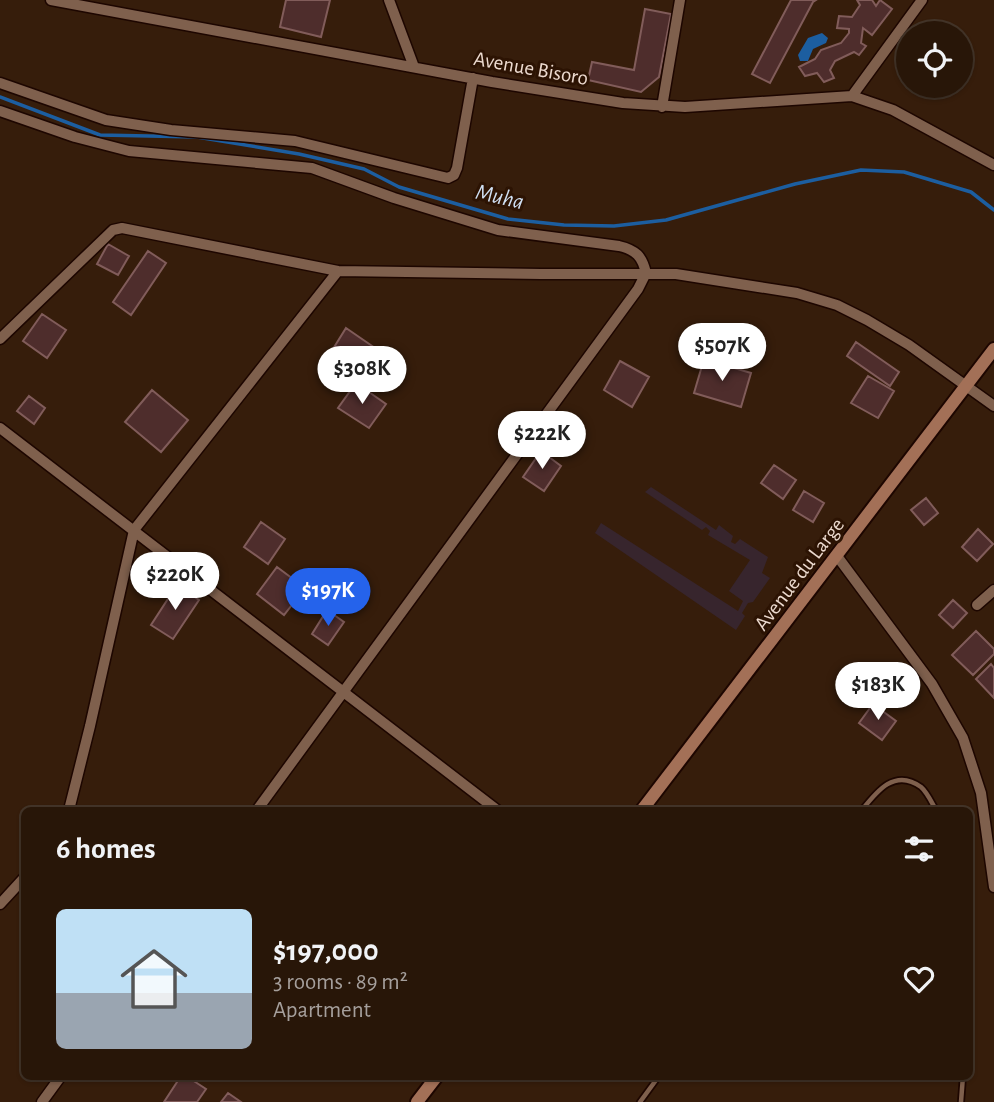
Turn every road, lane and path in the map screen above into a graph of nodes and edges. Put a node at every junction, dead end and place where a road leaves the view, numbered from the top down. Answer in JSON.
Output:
{"nodes":[{"id":1,"x":51,"y":0,"type":"edge"},
{"id":2,"x":389,"y":0,"type":"edge"},
{"id":3,"x":680,"y":0,"type":"edge"},
{"id":4,"x":922,"y":0,"type":"edge"},
{"id":5,"x":414,"y":67,"type":"junction"},
{"id":6,"x":473,"y":78,"type":"junction"},
{"id":7,"x":0,"y":83,"type":"edge"},
{"id":8,"x":852,"y":96,"type":"junction"},
{"id":9,"x":662,"y":107,"type":"junction"},
{"id":10,"x":0,"y":111,"type":"edge"},
{"id":11,"x":994,"y":165,"type":"edge"},
{"id":12,"x":338,"y":271,"type":"junction"},
{"id":13,"x":646,"y":273,"type":"junction"},
{"id":14,"x":0,"y":339,"type":"edge"},
{"id":15,"x":994,"y":344,"type":"edge"},
{"id":16,"x":990,"y":354,"type":"edge"},
{"id":17,"x":966,"y":386,"type":"junction"},
{"id":18,"x":994,"y":406,"type":"edge"},
{"id":19,"x":0,"y":428,"type":"edge"},
{"id":20,"x":134,"y":530,"type":"junction"},
{"id":21,"x":836,"y":556,"type":"junction"},
{"id":22,"x":994,"y":590,"type":"edge"},
{"id":23,"x":977,"y":605,"type":"dead end"},
{"id":24,"x":343,"y":691,"type":"junction"},
{"id":25,"x":70,"y":807,"type":"edge"},
{"id":26,"x":259,"y":807,"type":"edge"},
{"id":27,"x":493,"y":807,"type":"edge"},
{"id":28,"x":644,"y":807,"type":"edge"},
{"id":29,"x":865,"y":807,"type":"edge"},
{"id":30,"x":934,"y":807,"type":"edge"},
{"id":31,"x":21,"y":881,"type":"edge"},
{"id":32,"x":994,"y":887,"type":"edge"},
{"id":33,"x":0,"y":904,"type":"edge"},
{"id":34,"x":58,"y":1080,"type":"edge"},
{"id":35,"x":434,"y":1080,"type":"edge"},
{"id":36,"x":656,"y":1080,"type":"edge"},
{"id":37,"x":963,"y":1080,"type":"edge"},
{"id":38,"x":42,"y":1102,"type":"edge"},
{"id":39,"x":418,"y":1102,"type":"edge"},
{"id":40,"x":640,"y":1102,"type":"edge"},
{"id":41,"x":961,"y":1102,"type":"edge"}],
"edges":[{"from":1,"to":5,"type":"street","name":"Avenue Bisoro"},
{"from":2,"to":5,"type":"street"},
{"from":3,"to":9,"type":"street"},
{"from":4,"to":8,"type":"street"},
{"from":5,"to":6,"type":"street","name":"Avenue Bisoro"},
{"from":6,"to":7,"type":"street"},
{"from":6,"to":9,"type":"street","name":"Avenue Bisoro"},
{"from":8,"to":9,"type":"street","name":"Avenue Bisoro"},
{"from":8,"to":11,"type":"street","name":"Avenue Bisoro"},
{"from":10,"to":13,"type":"street"},
{"from":12,"to":13,"type":"street"},
{"from":12,"to":14,"type":"street"},
{"from":12,"to":20,"type":"street"},
{"from":13,"to":17,"type":"street"},
{"from":13,"to":24,"type":"street"},
{"from":15,"to":16,"type":"main road","name":"Avenue du Large"},
{"from":16,"to":17,"type":"main road","name":"Avenue du Large"},
{"from":17,"to":18,"type":"street"},
{"from":17,"to":21,"type":"main road","name":"Avenue du Large"},
{"from":19,"to":20,"type":"street"},
{"from":20,"to":24,"type":"street"},
{"from":20,"to":25,"type":"street"},
{"from":21,"to":28,"type":"main road","name":"Avenue du Large"},
{"from":21,"to":32,"type":"street"},
{"from":22,"to":23,"type":"street"},
{"from":24,"to":26,"type":"street"},
{"from":24,"to":27,"type":"street"},
{"from":29,"to":30,"type":"lane"},
{"from":31,"to":33,"type":"street"},
{"from":34,"to":38,"type":"street"},
{"from":35,"to":39,"type":"main road"},
{"from":36,"to":40,"type":"lane"},
{"from":37,"to":41,"type":"lane"}]}
